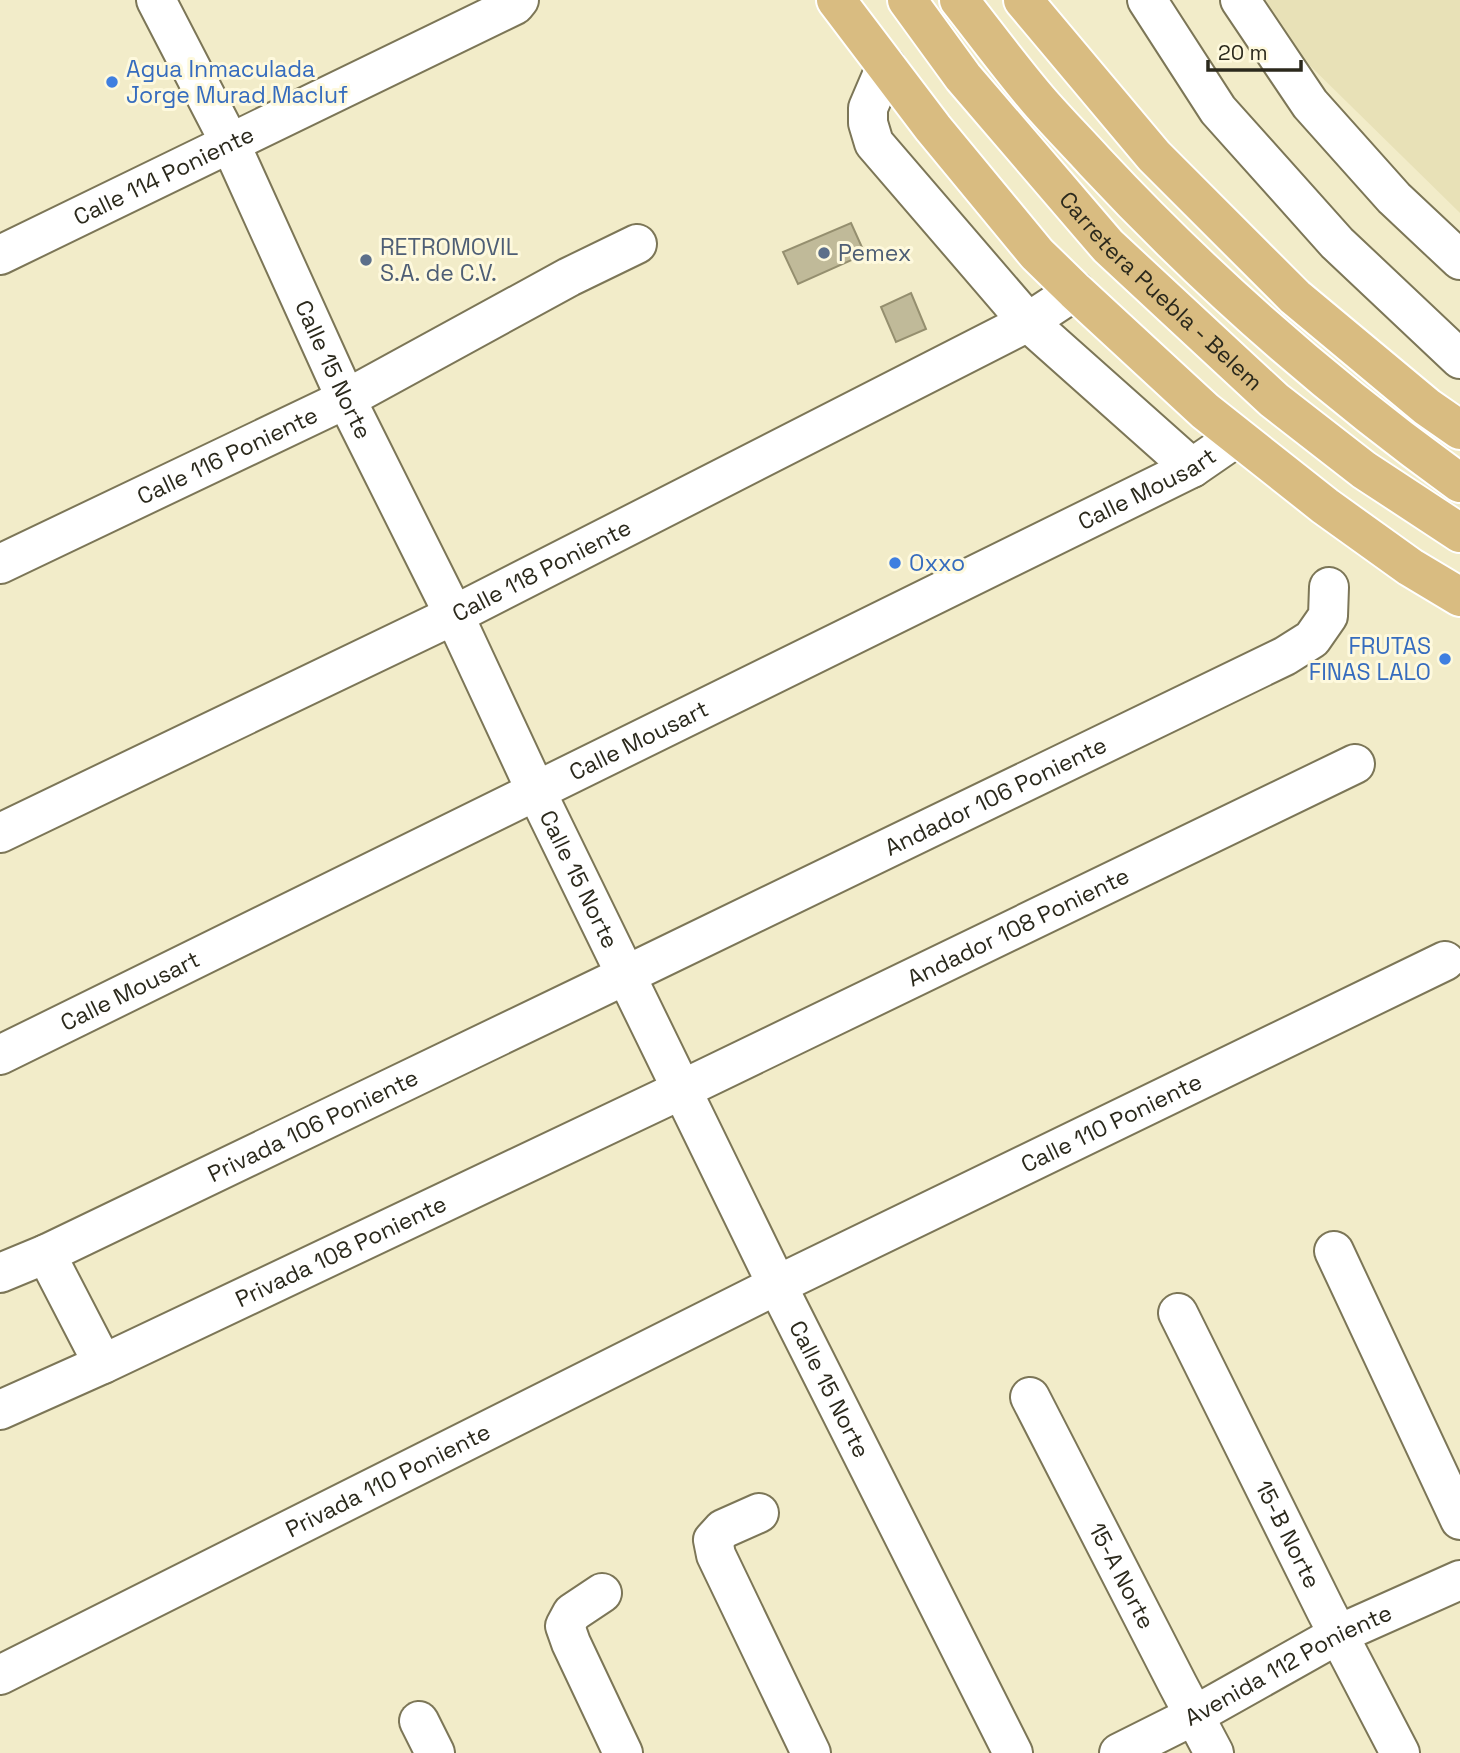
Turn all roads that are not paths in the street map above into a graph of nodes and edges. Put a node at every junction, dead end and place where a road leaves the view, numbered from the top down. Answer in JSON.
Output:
{"nodes":[{"id":1,"x":156,"y":0,"type":"edge"},
{"id":2,"x":835,"y":0,"type":"edge"},
{"id":3,"x":907,"y":0,"type":"edge"},
{"id":4,"x":959,"y":0,"type":"edge"},
{"id":5,"x":1023,"y":0,"type":"edge"},
{"id":6,"x":1147,"y":0,"type":"edge"},
{"id":7,"x":1240,"y":0,"type":"edge"},
{"id":8,"x":517,"y":3,"type":"edge"},
{"id":9,"x":886,"y":66,"type":"junction"},
{"id":10,"x":230,"y":143,"type":"junction"},
{"id":11,"x":637,"y":244,"type":"dead end"},
{"id":12,"x":0,"y":255,"type":"edge"},
{"id":13,"x":1460,"y":260,"type":"edge"},
{"id":14,"x":1075,"y":291,"type":"junction"},
{"id":15,"x":1028,"y":322,"type":"junction"},
{"id":16,"x":1460,"y":359,"type":"edge"},
{"id":17,"x":346,"y":399,"type":"junction"},
{"id":18,"x":1460,"y":430,"type":"edge"},
{"id":19,"x":1237,"y":437,"type":"junction"},
{"id":20,"x":1192,"y":468,"type":"junction"},
{"id":21,"x":1460,"y":483,"type":"edge"},
{"id":22,"x":1460,"y":533,"type":"edge"},
{"id":23,"x":0,"y":564,"type":"edge"},
{"id":24,"x":1329,"y":587,"type":"dead end"},
{"id":25,"x":1460,"y":597,"type":"edge"},
{"id":26,"x":454,"y":615,"type":"junction"},
{"id":27,"x":1355,"y":764,"type":"dead end"},
{"id":28,"x":536,"y":791,"type":"junction"},
{"id":29,"x":0,"y":833,"type":"edge"},
{"id":30,"x":1445,"y":961,"type":"dead end"},
{"id":31,"x":626,"y":975,"type":"junction"},
{"id":32,"x":0,"y":1055,"type":"edge"},
{"id":33,"x":682,"y":1090,"type":"junction"},
{"id":34,"x":1334,"y":1251,"type":"dead end"},
{"id":35,"x":46,"y":1254,"type":"junction"},
{"id":36,"x":0,"y":1273,"type":"edge"},
{"id":37,"x":777,"y":1285,"type":"junction"},
{"id":38,"x":1178,"y":1313,"type":"dead end"},
{"id":39,"x":103,"y":1364,"type":"junction"},
{"id":40,"x":1030,"y":1397,"type":"dead end"},
{"id":41,"x":0,"y":1410,"type":"edge"},
{"id":42,"x":759,"y":1513,"type":"dead end"},
{"id":43,"x":1460,"y":1521,"type":"edge"},
{"id":44,"x":1460,"y":1580,"type":"edge"},
{"id":45,"x":602,"y":1593,"type":"dead end"},
{"id":46,"x":1339,"y":1634,"type":"junction"},
{"id":47,"x":0,"y":1675,"type":"edge"},
{"id":48,"x":1195,"y":1715,"type":"junction"},
{"id":49,"x":623,"y":1753,"type":"edge"},
{"id":50,"x":811,"y":1753,"type":"edge"},
{"id":51,"x":1013,"y":1753,"type":"edge"},
{"id":52,"x":1119,"y":1753,"type":"edge"},
{"id":53,"x":1214,"y":1753,"type":"edge"},
{"id":54,"x":1400,"y":1753,"type":"edge"}],
"edges":[{"from":1,"to":10,"type":"street","name":"Calle 15 Norte"},
{"from":2,"to":9,"type":"main road"},
{"from":3,"to":22,"type":"main road","name":"Carretera Puebla - Belem"},
{"from":4,"to":21,"type":"main road","name":"Carretera Puebla - Belem"},
{"from":5,"to":18,"type":"main road"},
{"from":6,"to":16,"type":"street"},
{"from":7,"to":13,"type":"street"},
{"from":8,"to":10,"type":"street","name":"Calle 114 Poniente"},
{"from":9,"to":14,"type":"main road"},
{"from":9,"to":15,"type":"street"},
{"from":10,"to":12,"type":"street","name":"Calle 114 Poniente"},
{"from":10,"to":17,"type":"street","name":"Calle 15 Norte"},
{"from":11,"to":17,"type":"street","name":"Calle 116 Poniente"},
{"from":14,"to":15,"type":"street","name":"Calle 118 Poniente"},
{"from":14,"to":19,"type":"main road"},
{"from":15,"to":20,"type":"street"},
{"from":15,"to":26,"type":"street","name":"Calle 118 Poniente"},
{"from":17,"to":23,"type":"street","name":"Calle 116 Poniente"},
{"from":17,"to":26,"type":"street","name":"Calle 15 Norte"},
{"from":19,"to":20,"type":"street","name":"Calle Mousart"},
{"from":19,"to":25,"type":"main road"},
{"from":20,"to":28,"type":"street","name":"Calle Mousart"},
{"from":24,"to":31,"type":"street","name":"Andador 106 Poniente"},
{"from":26,"to":28,"type":"street","name":"Calle 15 Norte"},
{"from":26,"to":29,"type":"street","name":"Calle 118 Poniente"},
{"from":27,"to":33,"type":"street","name":"Andador 108 Poniente"},
{"from":28,"to":31,"type":"street","name":"Calle 15 Norte"},
{"from":28,"to":32,"type":"street","name":"Calle Mousart"},
{"from":30,"to":37,"type":"street","name":"Calle 110 Poniente"},
{"from":31,"to":33,"type":"street","name":"Calle 15 Norte"},
{"from":31,"to":35,"type":"street","name":"Privada 106 Poniente"},
{"from":33,"to":37,"type":"street","name":"Calle 15 Norte"},
{"from":33,"to":39,"type":"street","name":"Privada 108 Poniente"},
{"from":34,"to":43,"type":"street"},
{"from":35,"to":36,"type":"street","name":"Privada 106 Poniente"},
{"from":35,"to":39,"type":"street"},
{"from":37,"to":47,"type":"street","name":"Privada 110 Poniente"},
{"from":37,"to":51,"type":"street","name":"Calle 15 Norte"},
{"from":38,"to":46,"type":"street","name":"15-B Norte"},
{"from":39,"to":41,"type":"street","name":"Privada 108 Poniente"},
{"from":40,"to":48,"type":"street","name":"15-A Norte"},
{"from":42,"to":50,"type":"street"},
{"from":44,"to":46,"type":"street","name":"Avenida 112 Poniente"},
{"from":45,"to":49,"type":"street"},
{"from":46,"to":48,"type":"street","name":"Avenida 112 Poniente"},
{"from":46,"to":54,"type":"street","name":"15-B Norte"},
{"from":48,"to":52,"type":"street","name":"Avenida 112 Poniente"},
{"from":48,"to":53,"type":"street","name":"15-A Norte"}]}
